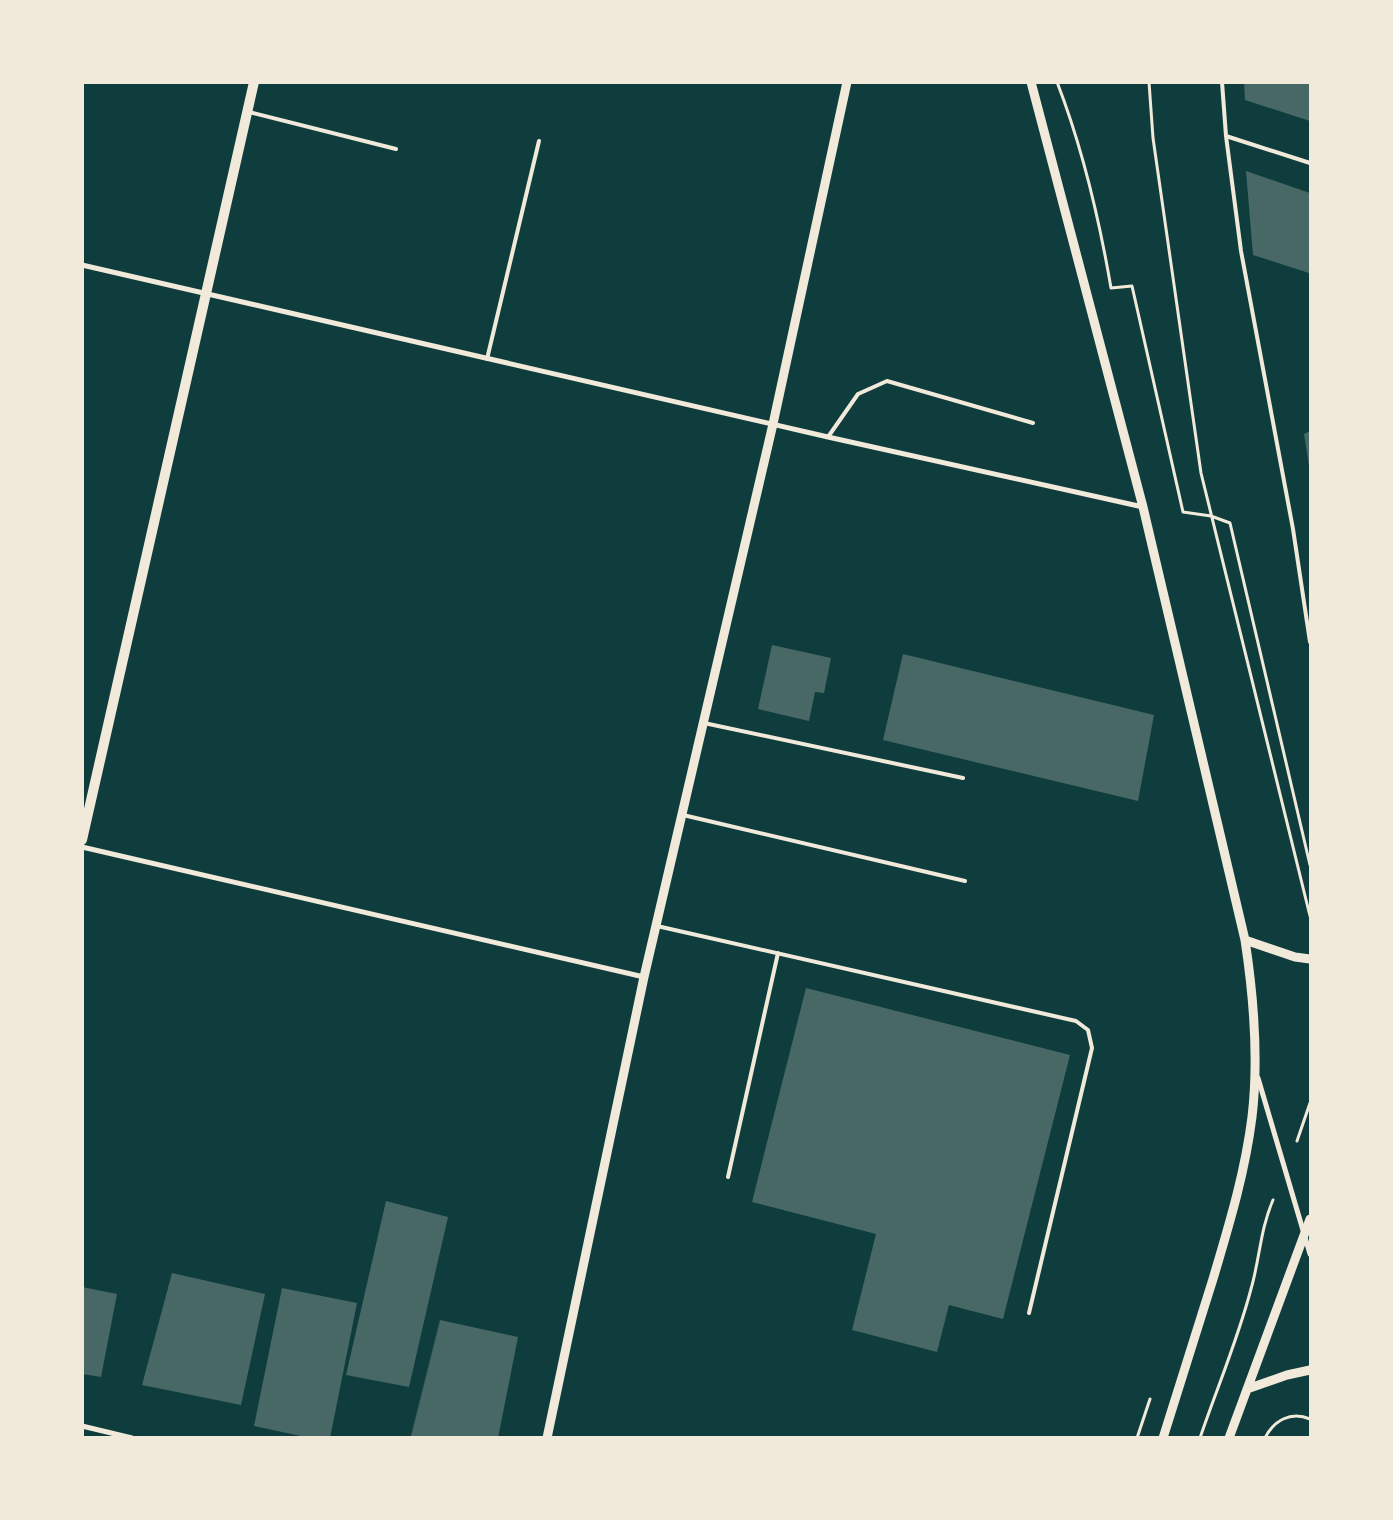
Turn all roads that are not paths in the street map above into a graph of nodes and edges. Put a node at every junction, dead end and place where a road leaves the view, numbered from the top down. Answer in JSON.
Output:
{"nodes":[{"id":1,"x":254,"y":82,"type":"edge"},
{"id":2,"x":847,"y":82,"type":"edge"},
{"id":3,"x":1031,"y":82,"type":"edge"},
{"id":4,"x":1222,"y":82,"type":"edge"},
{"id":5,"x":247,"y":111,"type":"junction"},
{"id":6,"x":1226,"y":136,"type":"junction"},
{"id":7,"x":539,"y":141,"type":"dead end"},
{"id":8,"x":396,"y":149,"type":"dead end"},
{"id":9,"x":1310,"y":163,"type":"edge"},
{"id":10,"x":82,"y":265,"type":"edge"},
{"id":11,"x":206,"y":294,"type":"junction"},
{"id":12,"x":487,"y":359,"type":"junction"},
{"id":13,"x":1034,"y":423,"type":"dead end"},
{"id":14,"x":773,"y":424,"type":"junction"},
{"id":15,"x":828,"y":437,"type":"junction"},
{"id":16,"x":1143,"y":506,"type":"junction"},
{"id":17,"x":1310,"y":642,"type":"edge"},
{"id":18,"x":703,"y":722,"type":"junction"},
{"id":19,"x":963,"y":778,"type":"dead end"},
{"id":20,"x":682,"y":815,"type":"junction"},
{"id":21,"x":82,"y":840,"type":"edge"},
{"id":22,"x":82,"y":847,"type":"edge"},
{"id":23,"x":965,"y":881,"type":"dead end"},
{"id":24,"x":656,"y":925,"type":"junction"},
{"id":25,"x":1245,"y":940,"type":"junction"},
{"id":26,"x":778,"y":953,"type":"junction"},
{"id":27,"x":1310,"y":959,"type":"edge"},
{"id":28,"x":644,"y":977,"type":"junction"},
{"id":29,"x":1255,"y":1071,"type":"junction"},
{"id":30,"x":728,"y":1177,"type":"dead end"},
{"id":31,"x":1310,"y":1219,"type":"edge"},
{"id":32,"x":1305,"y":1235,"type":"junction"},
{"id":33,"x":1310,"y":1254,"type":"edge"},
{"id":34,"x":1029,"y":1313,"type":"dead end"},
{"id":35,"x":1310,"y":1370,"type":"edge"},
{"id":36,"x":1247,"y":1389,"type":"junction"},
{"id":37,"x":82,"y":1426,"type":"edge"},
{"id":38,"x":132,"y":1438,"type":"edge"},
{"id":39,"x":547,"y":1438,"type":"edge"},
{"id":40,"x":1163,"y":1438,"type":"edge"},
{"id":41,"x":1229,"y":1438,"type":"edge"}],
"edges":[{"from":1,"to":5,"type":"main road"},
{"from":2,"to":14,"type":"street"},
{"from":3,"to":16,"type":"street"},
{"from":4,"to":6,"type":"lane"},
{"from":5,"to":8,"type":"lane"},
{"from":5,"to":11,"type":"main road"},
{"from":6,"to":9,"type":"lane"},
{"from":6,"to":17,"type":"lane"},
{"from":7,"to":12,"type":"lane"},
{"from":10,"to":11,"type":"street"},
{"from":11,"to":12,"type":"street"},
{"from":11,"to":21,"type":"main road"},
{"from":12,"to":14,"type":"street"},
{"from":13,"to":15,"type":"lane"},
{"from":14,"to":15,"type":"street"},
{"from":14,"to":18,"type":"street"},
{"from":15,"to":16,"type":"street"},
{"from":16,"to":25,"type":"street"},
{"from":18,"to":19,"type":"lane"},
{"from":18,"to":20,"type":"street"},
{"from":20,"to":23,"type":"lane"},
{"from":20,"to":24,"type":"street"},
{"from":22,"to":28,"type":"street"},
{"from":24,"to":26,"type":"lane"},
{"from":24,"to":28,"type":"street"},
{"from":25,"to":27,"type":"street"},
{"from":25,"to":29,"type":"street"},
{"from":26,"to":30,"type":"lane"},
{"from":26,"to":34,"type":"lane"},
{"from":28,"to":39,"type":"street"},
{"from":29,"to":32,"type":"street"},
{"from":29,"to":40,"type":"street"},
{"from":31,"to":32,"type":"street"},
{"from":32,"to":33,"type":"street"},
{"from":32,"to":36,"type":"street"},
{"from":35,"to":36,"type":"street"},
{"from":36,"to":41,"type":"street"},
{"from":37,"to":38,"type":"street"}]}
